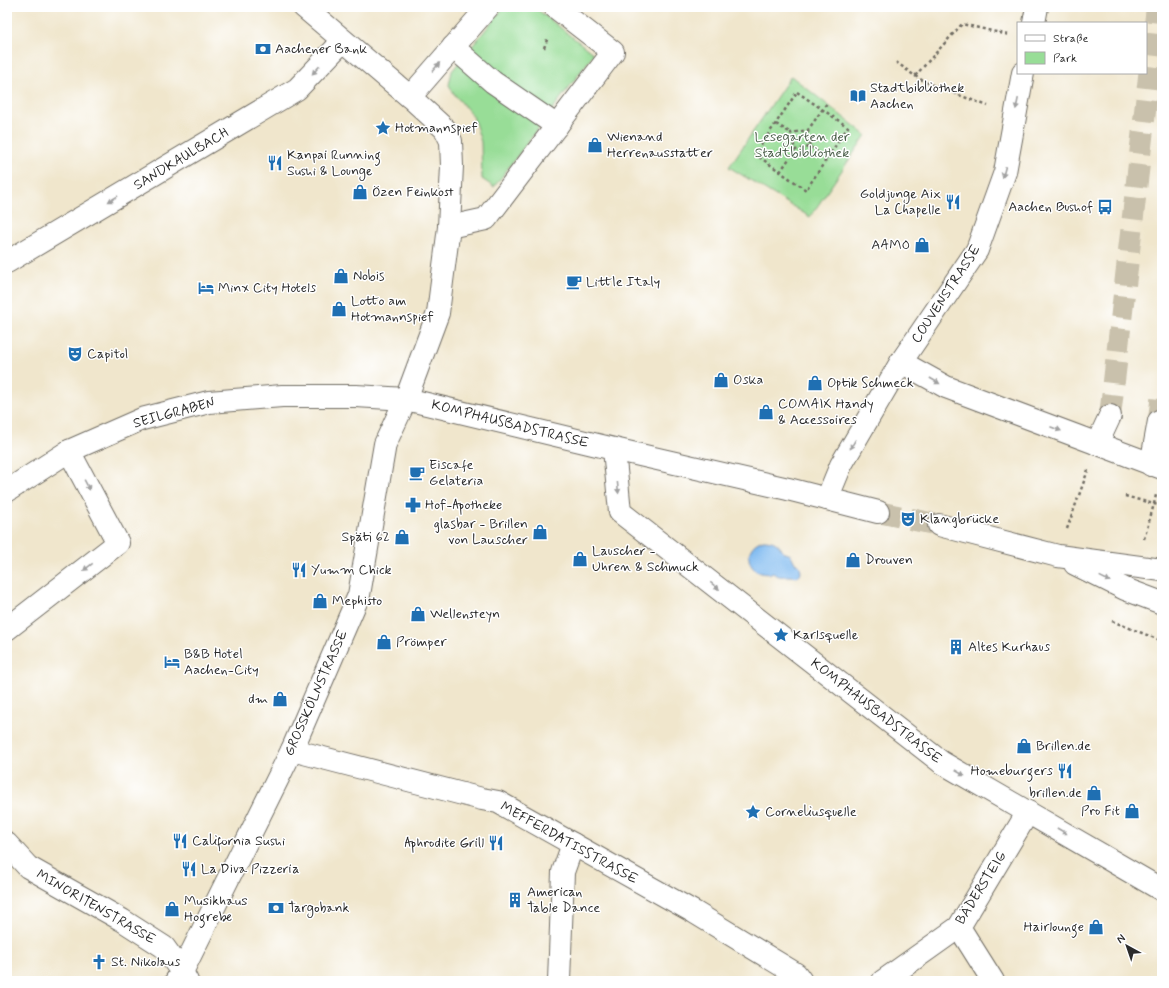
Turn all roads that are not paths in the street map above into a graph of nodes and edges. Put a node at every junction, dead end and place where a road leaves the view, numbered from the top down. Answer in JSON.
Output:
{"nodes":[{"id":1,"x":304,"y":7,"type":"edge"},
{"id":2,"x":488,"y":7,"type":"edge"},
{"id":3,"x":555,"y":7,"type":"edge"},
{"id":4,"x":1037,"y":7,"type":"edge"},
{"id":5,"x":1034,"y":22,"type":"edge"},
{"id":6,"x":343,"y":41,"type":"junction"},
{"id":7,"x":453,"y":47,"type":"junction"},
{"id":8,"x":1023,"y":74,"type":"edge"},
{"id":9,"x":410,"y":96,"type":"junction"},
{"id":10,"x":557,"y":126,"type":"junction"},
{"id":11,"x":449,"y":227,"type":"junction"},
{"id":12,"x":7,"y":262,"type":"edge"},
{"id":13,"x":901,"y":362,"type":"junction"},
{"id":14,"x":406,"y":399,"type":"junction"},
{"id":15,"x":1110,"y":416,"type":"tunnel mouth"},
{"id":16,"x":1159,"y":421,"type":"dead end"},
{"id":17,"x":1097,"y":444,"type":"junction"},
{"id":18,"x":614,"y":450,"type":"junction"},
{"id":19,"x":69,"y":451,"type":"junction"},
{"id":20,"x":1157,"y":466,"type":"edge"},
{"id":21,"x":7,"y":492,"type":"edge"},
{"id":22,"x":827,"y":499,"type":"junction"},
{"id":23,"x":878,"y":512,"type":"tunnel mouth"},
{"id":24,"x":939,"y":525,"type":"tunnel mouth"},
{"id":25,"x":1058,"y":556,"type":"junction"},
{"id":26,"x":1162,"y":570,"type":"edge"},
{"id":27,"x":1162,"y":603,"type":"edge"},
{"id":28,"x":7,"y":629,"type":"edge"},
{"id":29,"x":292,"y":750,"type":"junction"},
{"id":30,"x":1028,"y":812,"type":"junction"},
{"id":31,"x":573,"y":844,"type":"junction"},
{"id":32,"x":8,"y":847,"type":"edge"},
{"id":33,"x":1162,"y":890,"type":"edge"},
{"id":34,"x":959,"y":927,"type":"junction"},
{"id":35,"x":182,"y":978,"type":"edge"},
{"id":36,"x":559,"y":981,"type":"edge"},
{"id":37,"x":801,"y":981,"type":"edge"},
{"id":38,"x":883,"y":981,"type":"edge"},
{"id":39,"x":993,"y":981,"type":"edge"}],
"edges":[{"from":1,"to":6,"type":"street","name":"GROSSKÖLNSTRASSE"},
{"from":2,"to":7,"type":"street"},
{"from":3,"to":10,"type":"street"},
{"from":4,"to":5,"type":"street"},
{"from":6,"to":9,"type":"street","name":"GROSSKÖLNSTRASSE"},
{"from":6,"to":12,"type":"street","name":"SANDKAULBACH","one_way":true},
{"from":9,"to":7,"type":"street","one_way":true},
{"from":7,"to":10,"type":"street"},
{"from":8,"to":13,"type":"street","name":"COUVENSTRASSE","one_way":true},
{"from":9,"to":11,"type":"street","name":"GROSSKÖLNSTRASSE"},
{"from":10,"to":11,"type":"street"},
{"from":11,"to":14,"type":"street","name":"GROSSKÖLNSTRASSE"},
{"from":13,"to":17,"type":"street","one_way":true},
{"from":13,"to":22,"type":"street","name":"COUVENSTRASSE","one_way":true},
{"from":14,"to":18,"type":"street","name":"KOMPHAUSBADSTRASSE"},
{"from":14,"to":19,"type":"street","name":"SEILGRABEN"},
{"from":14,"to":29,"type":"street","name":"GROSSKÖLNSTRASSE"},
{"from":15,"to":17,"type":"street"},
{"from":16,"to":20,"type":"street"},
{"from":17,"to":20,"type":"street"},
{"from":18,"to":22,"type":"street","name":"KOMPHAUSBADSTRASSE"},
{"from":18,"to":30,"type":"street","name":"KOMPHAUSBADSTRASSE","one_way":true},
{"from":19,"to":21,"type":"street","name":"SEILGRABEN"},
{"from":19,"to":28,"type":"street","one_way":true},
{"from":22,"to":23,"type":"street","name":"KOMPHAUSBADSTRASSE"},
{"from":24,"to":25,"type":"street"},
{"from":25,"to":26,"type":"street"},
{"from":25,"to":27,"type":"street","one_way":true},
{"from":29,"to":31,"type":"street","name":"MEFFERDATISSTRASSE"},
{"from":29,"to":35,"type":"street","name":"GROSSKÖLNSTRASSE"},
{"from":30,"to":33,"type":"street","name":"KOMPHAUSBADSTRASSE","one_way":true},
{"from":30,"to":34,"type":"street","name":"BÄDERSTEIG"},
{"from":31,"to":36,"type":"street"},
{"from":31,"to":37,"type":"street","name":"MEFFERDATISSTRASSE"},
{"from":32,"to":35,"type":"street","name":"MINORITENSTRASSE"},
{"from":34,"to":38,"type":"street","name":"BÄDERSTEIG"},
{"from":34,"to":39,"type":"street"}]}
